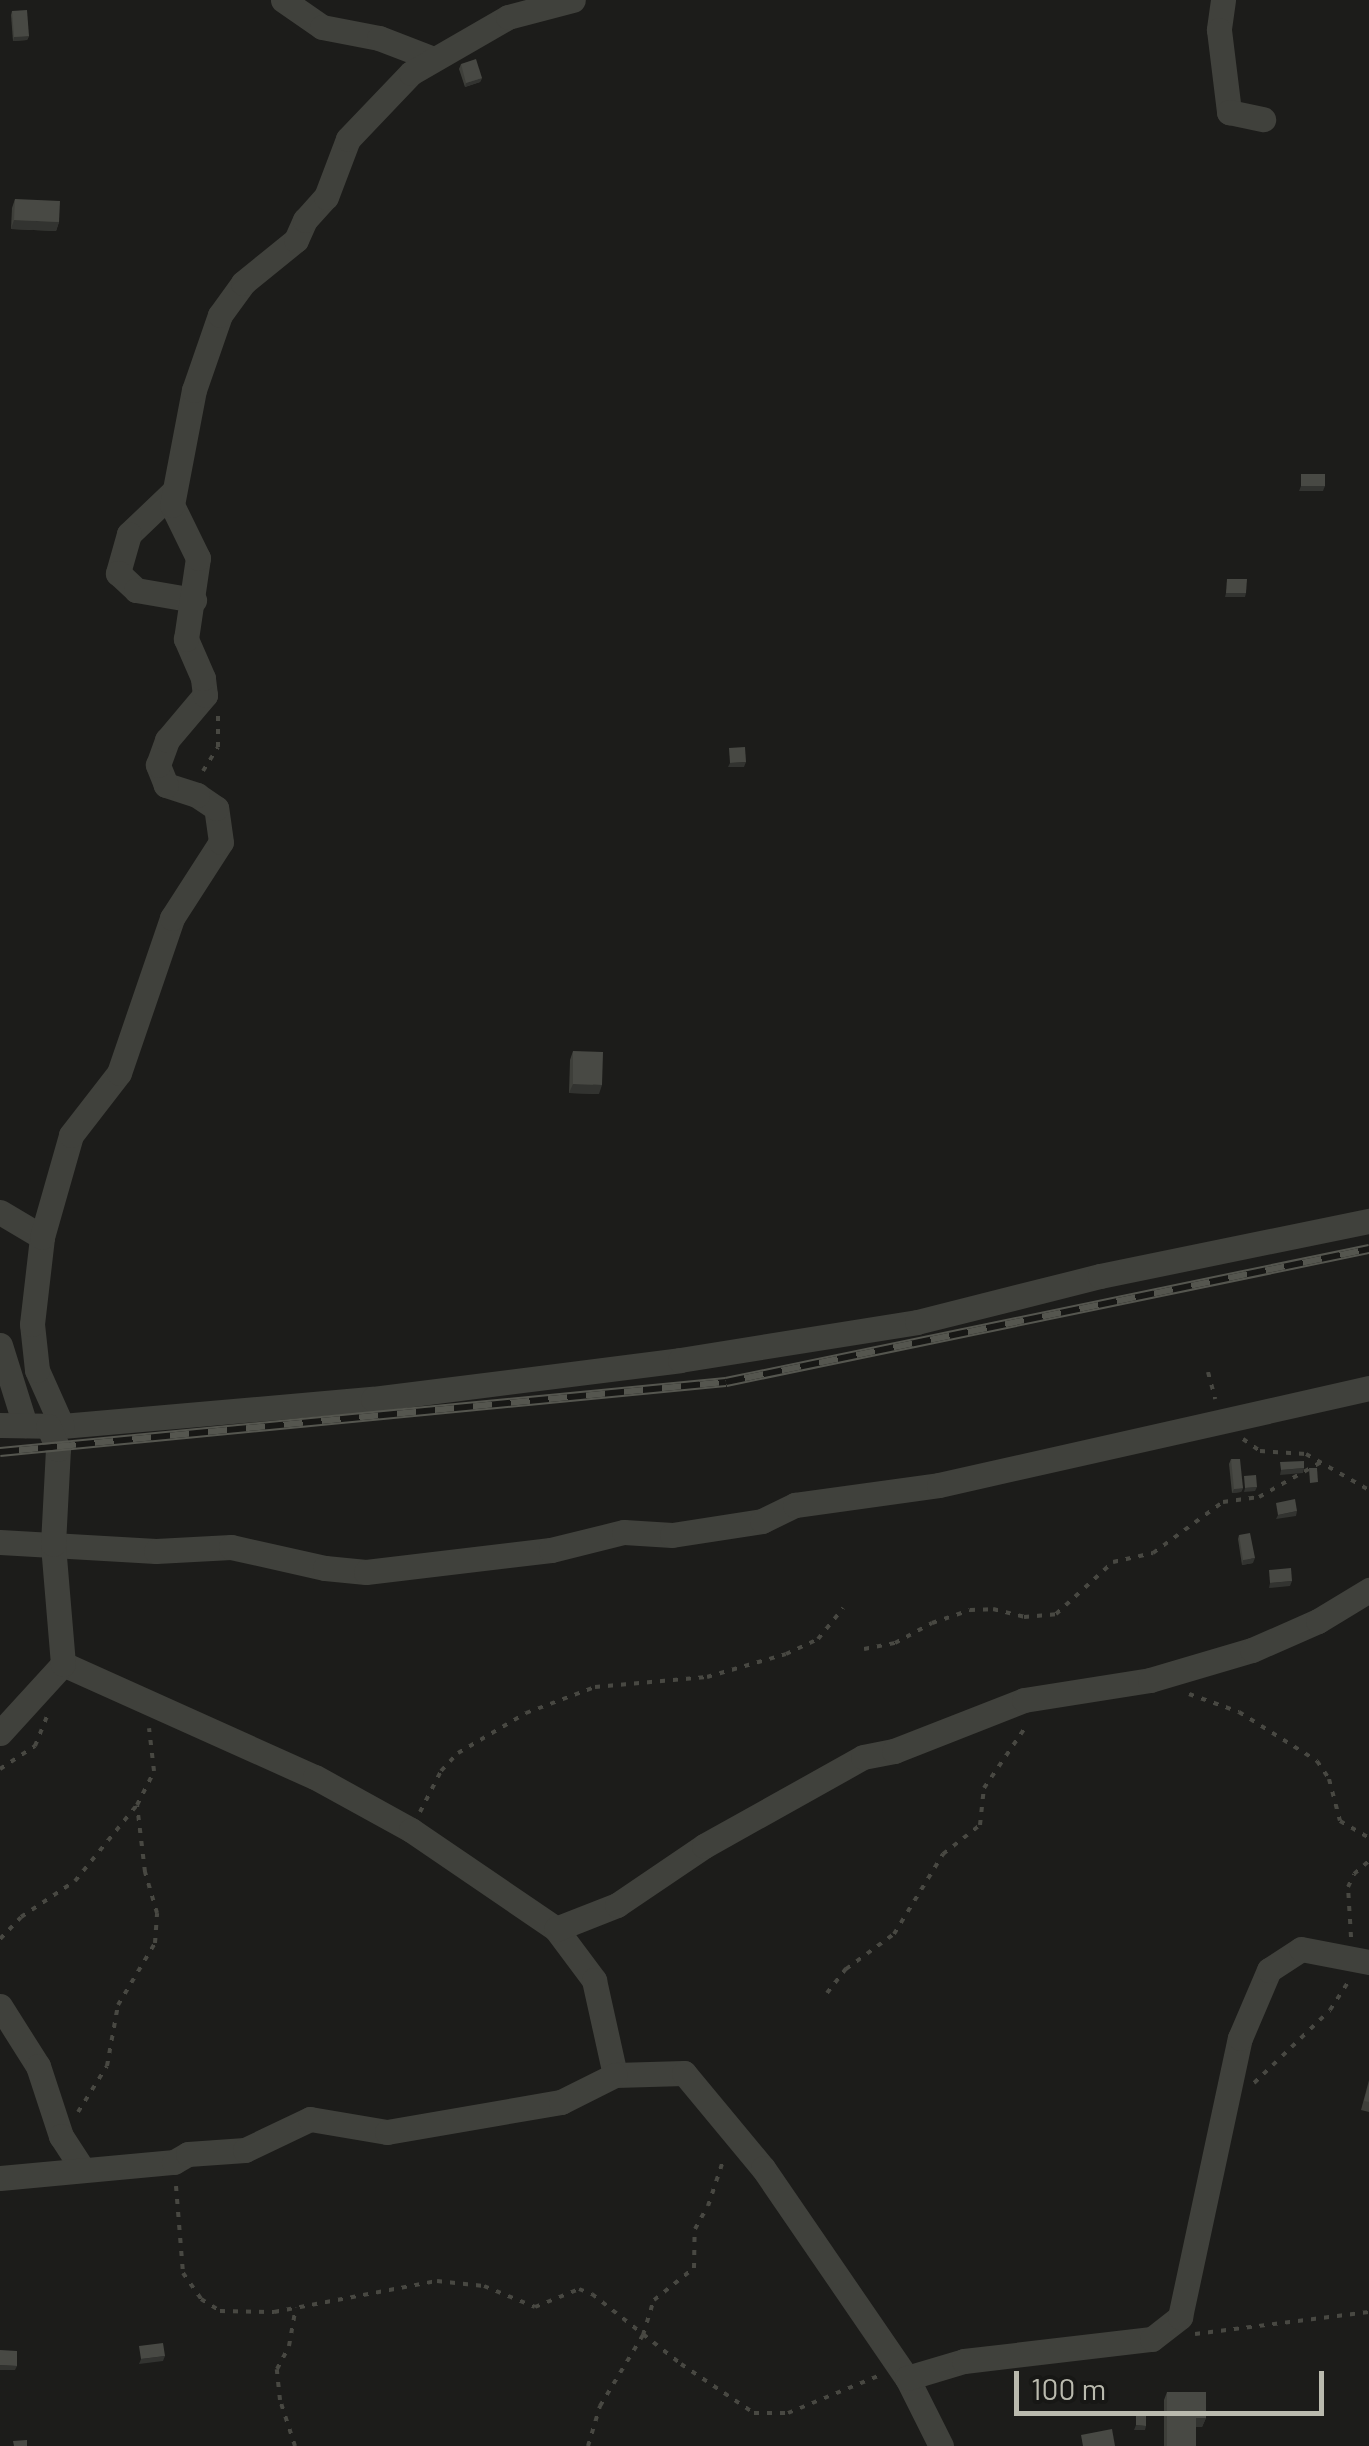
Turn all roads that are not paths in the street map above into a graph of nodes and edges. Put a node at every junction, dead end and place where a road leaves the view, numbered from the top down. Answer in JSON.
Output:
{"nodes":[{"id":1,"x":283,"y":0,"type":"edge"},
{"id":2,"x":573,"y":0,"type":"edge"},
{"id":3,"x":1223,"y":0,"type":"edge"},
{"id":4,"x":431,"y":58,"type":"junction"},
{"id":5,"x":1263,"y":119,"type":"dead end"},
{"id":6,"x":173,"y":492,"type":"junction"},
{"id":7,"x":194,"y":600,"type":"junction"},
{"id":8,"x":0,"y":1212,"type":"edge"},
{"id":9,"x":1369,"y":1221,"type":"edge"},
{"id":10,"x":42,"y":1237,"type":"junction"},
{"id":11,"x":0,"y":1344,"type":"edge"},
{"id":12,"x":1369,"y":1388,"type":"edge"},
{"id":13,"x":34,"y":1426,"type":"edge"},
{"id":14,"x":0,"y":1542,"type":"edge"},
{"id":15,"x":52,"y":1544,"type":"junction"},
{"id":16,"x":1369,"y":1590,"type":"edge"},
{"id":17,"x":63,"y":1664,"type":"junction"},
{"id":18,"x":0,"y":1732,"type":"edge"},
{"id":19,"x":556,"y":1929,"type":"junction"},
{"id":20,"x":1362,"y":1960,"type":"edge"},
{"id":21,"x":0,"y":2006,"type":"edge"},
{"id":22,"x":615,"y":2075,"type":"junction"},
{"id":23,"x":82,"y":2167,"type":"junction"},
{"id":24,"x":0,"y":2178,"type":"edge"},
{"id":25,"x":902,"y":2374,"type":"junction"},
{"id":26,"x":941,"y":2446,"type":"edge"}],
"edges":[{"from":1,"to":4,"type":"street"},
{"from":2,"to":4,"type":"street"},
{"from":3,"to":5,"type":"street"},
{"from":4,"to":6,"type":"street"},
{"from":6,"to":7,"type":"street"},
{"from":6,"to":7,"type":"street"},
{"from":7,"to":10,"type":"street"},
{"from":8,"to":10,"type":"street"},
{"from":9,"to":13,"type":"street"},
{"from":10,"to":13,"type":"street"},
{"from":11,"to":13,"type":"street"},
{"from":12,"to":15,"type":"street"},
{"from":13,"to":15,"type":"street"},
{"from":14,"to":15,"type":"street"},
{"from":15,"to":17,"type":"street"},
{"from":16,"to":19,"type":"street"},
{"from":17,"to":18,"type":"street"},
{"from":17,"to":19,"type":"street"},
{"from":19,"to":22,"type":"street"},
{"from":20,"to":25,"type":"street"},
{"from":21,"to":23,"type":"street"},
{"from":22,"to":23,"type":"street"},
{"from":22,"to":25,"type":"street"},
{"from":23,"to":24,"type":"street"},
{"from":25,"to":26,"type":"street"}]}
